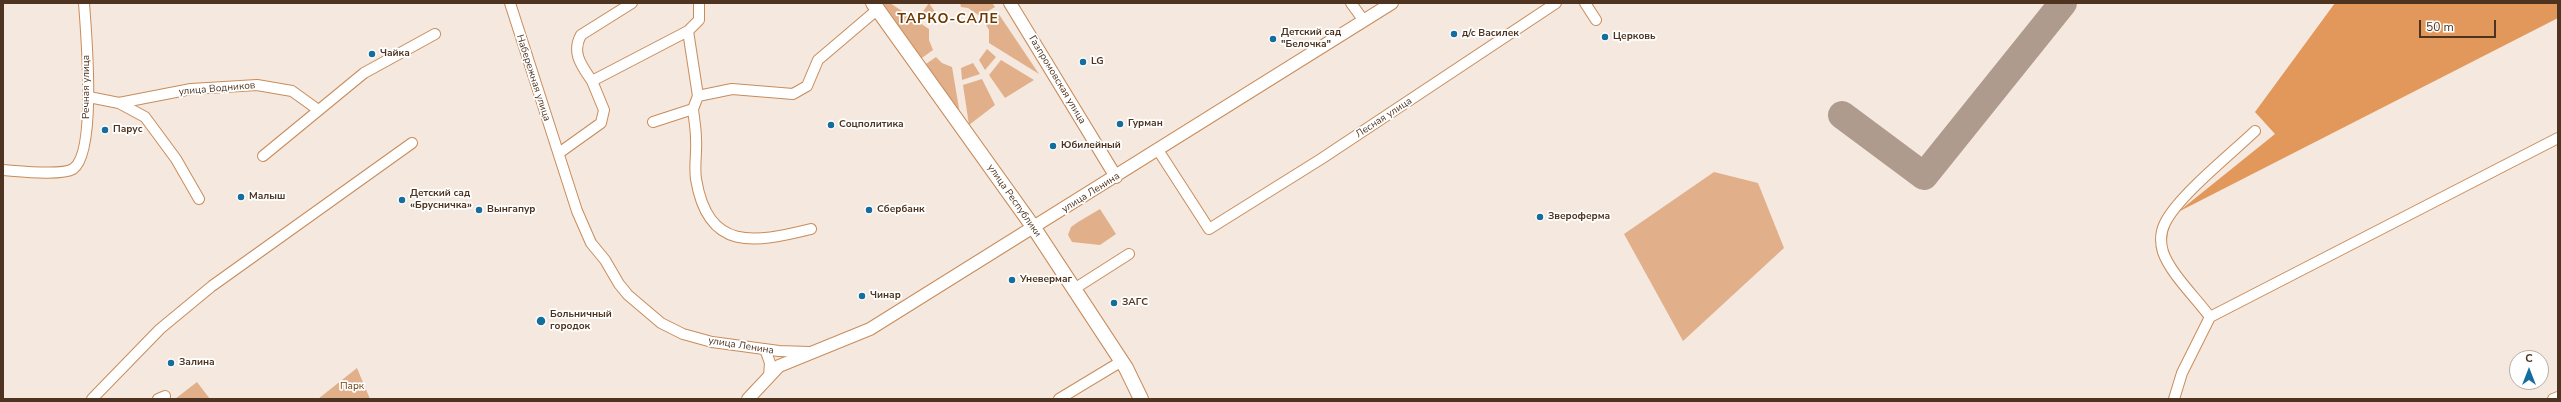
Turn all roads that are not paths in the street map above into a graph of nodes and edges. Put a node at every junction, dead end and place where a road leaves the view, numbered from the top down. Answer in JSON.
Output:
{"nodes":[{"id":1,"x":84,"y":3,"type":"edge"},
{"id":2,"x":510,"y":3,"type":"edge"},
{"id":3,"x":632,"y":3,"type":"edge"},
{"id":4,"x":699,"y":3,"type":"edge"},
{"id":5,"x":1010,"y":3,"type":"edge"},
{"id":6,"x":1351,"y":3,"type":"edge"},
{"id":7,"x":1392,"y":3,"type":"edge"},
{"id":8,"x":1556,"y":3,"type":"edge"},
{"id":9,"x":1584,"y":3,"type":"edge"},
{"id":10,"x":875,"y":6,"type":"edge"},
{"id":11,"x":1596,"y":20,"type":"dead end"},
{"id":12,"x":1364,"y":21,"type":"junction"},
{"id":13,"x":688,"y":31,"type":"junction"},
{"id":14,"x":435,"y":34,"type":"dead end"},
{"id":15,"x":592,"y":81,"type":"junction"},
{"id":16,"x":698,"y":96,"type":"junction"},
{"id":17,"x":89,"y":97,"type":"junction"},
{"id":18,"x":119,"y":103,"type":"junction"},
{"id":19,"x":317,"y":109,"type":"junction"},
{"id":20,"x":693,"y":109,"type":"junction"},
{"id":21,"x":653,"y":122,"type":"dead end"},
{"id":22,"x":2255,"y":131,"type":"dead end"},
{"id":23,"x":2558,"y":138,"type":"edge"},
{"id":24,"x":412,"y":143,"type":"dead end"},
{"id":25,"x":1158,"y":150,"type":"junction"},
{"id":26,"x":559,"y":153,"type":"junction"},
{"id":27,"x":263,"y":156,"type":"dead end"},
{"id":28,"x":3,"y":170,"type":"edge"},
{"id":29,"x":1116,"y":177,"type":"junction"},
{"id":30,"x":199,"y":199,"type":"dead end"},
{"id":31,"x":1034,"y":228,"type":"junction"},
{"id":32,"x":811,"y":229,"type":"dead end"},
{"id":33,"x":1129,"y":254,"type":"dead end"},
{"id":34,"x":1074,"y":289,"type":"junction"},
{"id":35,"x":2210,"y":317,"type":"junction"},
{"id":36,"x":765,"y":349,"type":"junction"},
{"id":37,"x":812,"y":352,"type":"junction"},
{"id":38,"x":1122,"y":361,"type":"junction"},
{"id":39,"x":769,"y":376,"type":"junction"},
{"id":40,"x":1139,"y":397,"type":"edge"},
{"id":41,"x":2558,"y":397,"type":"edge"},
{"id":42,"x":92,"y":399,"type":"edge"},
{"id":43,"x":748,"y":399,"type":"edge"},
{"id":44,"x":1059,"y":399,"type":"edge"},
{"id":45,"x":2174,"y":399,"type":"edge"},
{"id":46,"x":2552,"y":399,"type":"edge"}],
"edges":[{"from":1,"to":17,"type":"street","name":"Речная улица"},
{"from":2,"to":26,"type":"street","name":"Набережная улица"},
{"from":3,"to":15,"type":"street"},
{"from":4,"to":13,"type":"street"},
{"from":5,"to":29,"type":"street","name":"Газпромовская улица"},
{"from":6,"to":12,"type":"street"},
{"from":7,"to":12,"type":"street","name":"улица Ленина"},
{"from":8,"to":25,"type":"street","name":"Лесная улица"},
{"from":9,"to":11,"type":"street"},
{"from":10,"to":16,"type":"street","name":"улица Республики"},
{"from":10,"to":31,"type":"main road","name":"улица Республики"},
{"from":12,"to":25,"type":"street","name":"улица Ленина"},
{"from":13,"to":15,"type":"street"},
{"from":13,"to":16,"type":"street"},
{"from":14,"to":19,"type":"street"},
{"from":15,"to":26,"type":"street"},
{"from":16,"to":20,"type":"street"},
{"from":17,"to":18,"type":"street","name":"улица Водников"},
{"from":17,"to":28,"type":"street","name":"Речная улица"},
{"from":18,"to":19,"type":"street","name":"улица Водников"},
{"from":18,"to":30,"type":"street"},
{"from":19,"to":27,"type":"street"},
{"from":20,"to":21,"type":"street"},
{"from":20,"to":32,"type":"street"},
{"from":22,"to":35,"type":"street"},
{"from":23,"to":35,"type":"street"},
{"from":24,"to":42,"type":"street"},
{"from":25,"to":29,"type":"street","name":"улица Ленина"},
{"from":26,"to":36,"type":"street","name":"улица Ленина"},
{"from":29,"to":31,"type":"street","name":"улица Ленина"},
{"from":31,"to":34,"type":"main road","name":"улица Республики"},
{"from":31,"to":37,"type":"street","name":"улица Ленина"},
{"from":33,"to":34,"type":"street"},
{"from":34,"to":38,"type":"main road","name":"улица Республики"},
{"from":35,"to":45,"type":"street"},
{"from":36,"to":37,"type":"street","name":"улица Ленина"},
{"from":36,"to":39,"type":"street"},
{"from":37,"to":39,"type":"street","name":"улица Ленина"},
{"from":38,"to":40,"type":"main road","name":"улица Республики"},
{"from":38,"to":44,"type":"street"},
{"from":39,"to":43,"type":"street","name":"улица Ленина"},
{"from":41,"to":46,"type":"street"}]}
